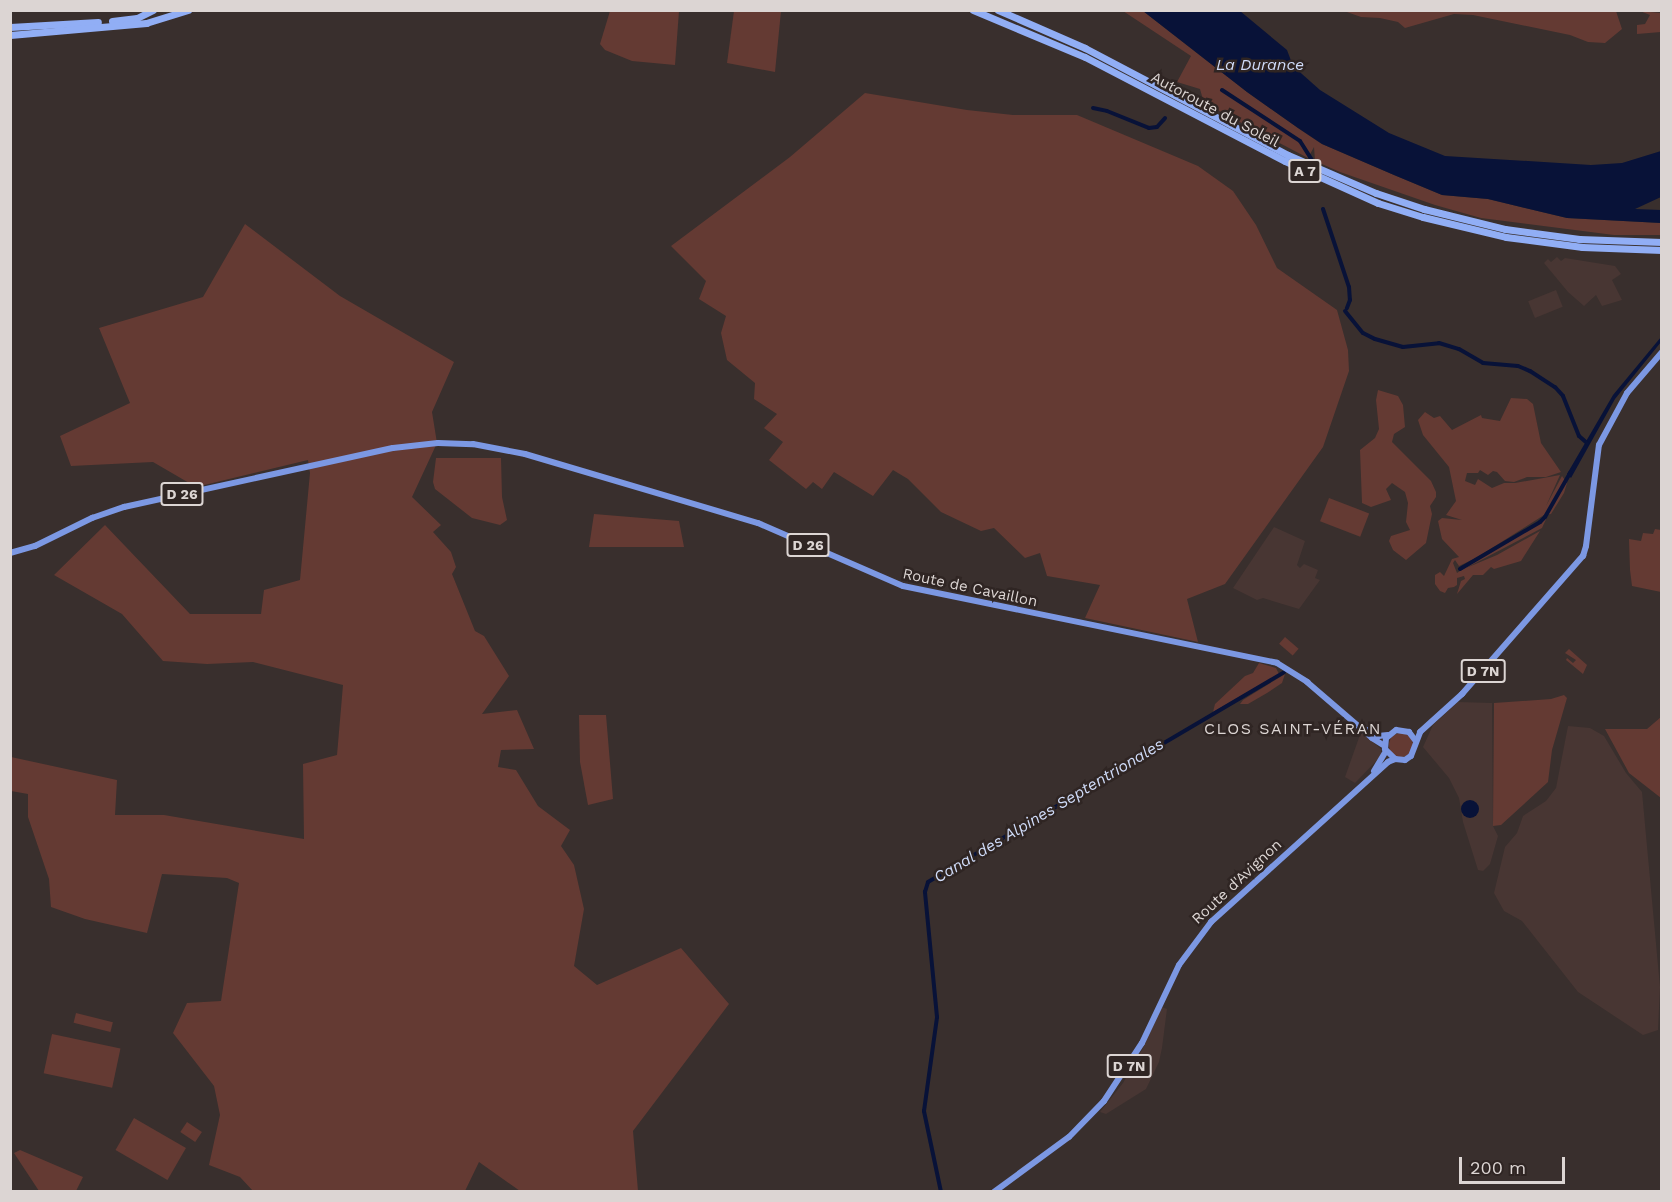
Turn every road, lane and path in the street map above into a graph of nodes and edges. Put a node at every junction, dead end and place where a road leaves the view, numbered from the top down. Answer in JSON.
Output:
{"nodes":[{"id":1,"x":145,"y":10,"type":"edge"},
{"id":2,"x":153,"y":10,"type":"edge"},
{"id":3,"x":157,"y":10,"type":"edge"},
{"id":4,"x":189,"y":10,"type":"edge"},
{"id":5,"x":973,"y":10,"type":"edge"},
{"id":6,"x":998,"y":10,"type":"edge"},
{"id":7,"x":105,"y":21,"type":"junction"},
{"id":8,"x":116,"y":25,"type":"junction"},
{"id":9,"x":10,"y":27,"type":"edge"},
{"id":10,"x":10,"y":34,"type":"edge"},
{"id":11,"x":1662,"y":242,"type":"edge"},
{"id":12,"x":1662,"y":250,"type":"edge"},
{"id":13,"x":1662,"y":352,"type":"edge"},
{"id":14,"x":10,"y":553,"type":"edge"},
{"id":15,"x":1450,"y":705,"type":"junction"},
{"id":16,"x":1359,"y":725,"type":"junction"},
{"id":17,"x":1410,"y":732,"type":"junction"},
{"id":18,"x":1388,"y":735,"type":"junction"},
{"id":19,"x":1415,"y":740,"type":"junction"},
{"id":20,"x":1386,"y":749,"type":"junction"},
{"id":21,"x":1395,"y":759,"type":"junction"},
{"id":22,"x":1355,"y":792,"type":"junction"},
{"id":23,"x":994,"y":1191,"type":"edge"}],
"edges":[{"from":1,"to":7,"type":"highway"},
{"from":2,"to":7,"type":"highway"},
{"from":3,"to":8,"type":"highway"},
{"from":4,"to":8,"type":"highway"},
{"from":5,"to":12,"type":"highway","name":"Autoroute du Soleil","number":"A 7"},
{"from":6,"to":11,"type":"highway","name":"Autoroute du Soleil","number":"A 7"},
{"from":7,"to":9,"type":"highway"},
{"from":8,"to":10,"type":"highway"},
{"from":13,"to":15,"type":"main road","number":"D 7N"},
{"from":14,"to":16,"type":"main road","name":"Route de Cavaillon","number":"D 26"},
{"from":15,"to":17,"type":"main road","number":"D 7N"},
{"from":15,"to":19,"type":"main road"},
{"from":16,"to":18,"type":"main road","name":"Route de Cavaillon","number":"D 26"},
{"from":16,"to":20,"type":"main road","name":"Route de Cavaillon"},
{"from":17,"to":18,"type":"main road"},
{"from":17,"to":19,"type":"main road"},
{"from":18,"to":20,"type":"main road"},
{"from":19,"to":21,"type":"main road"},
{"from":20,"to":21,"type":"main road"},
{"from":20,"to":22,"type":"main road","name":"Route d'Avignon"},
{"from":21,"to":22,"type":"main road","name":"Route d'Avignon"},
{"from":22,"to":23,"type":"main road","name":"Route d'Avignon","number":"D 7N"}]}
